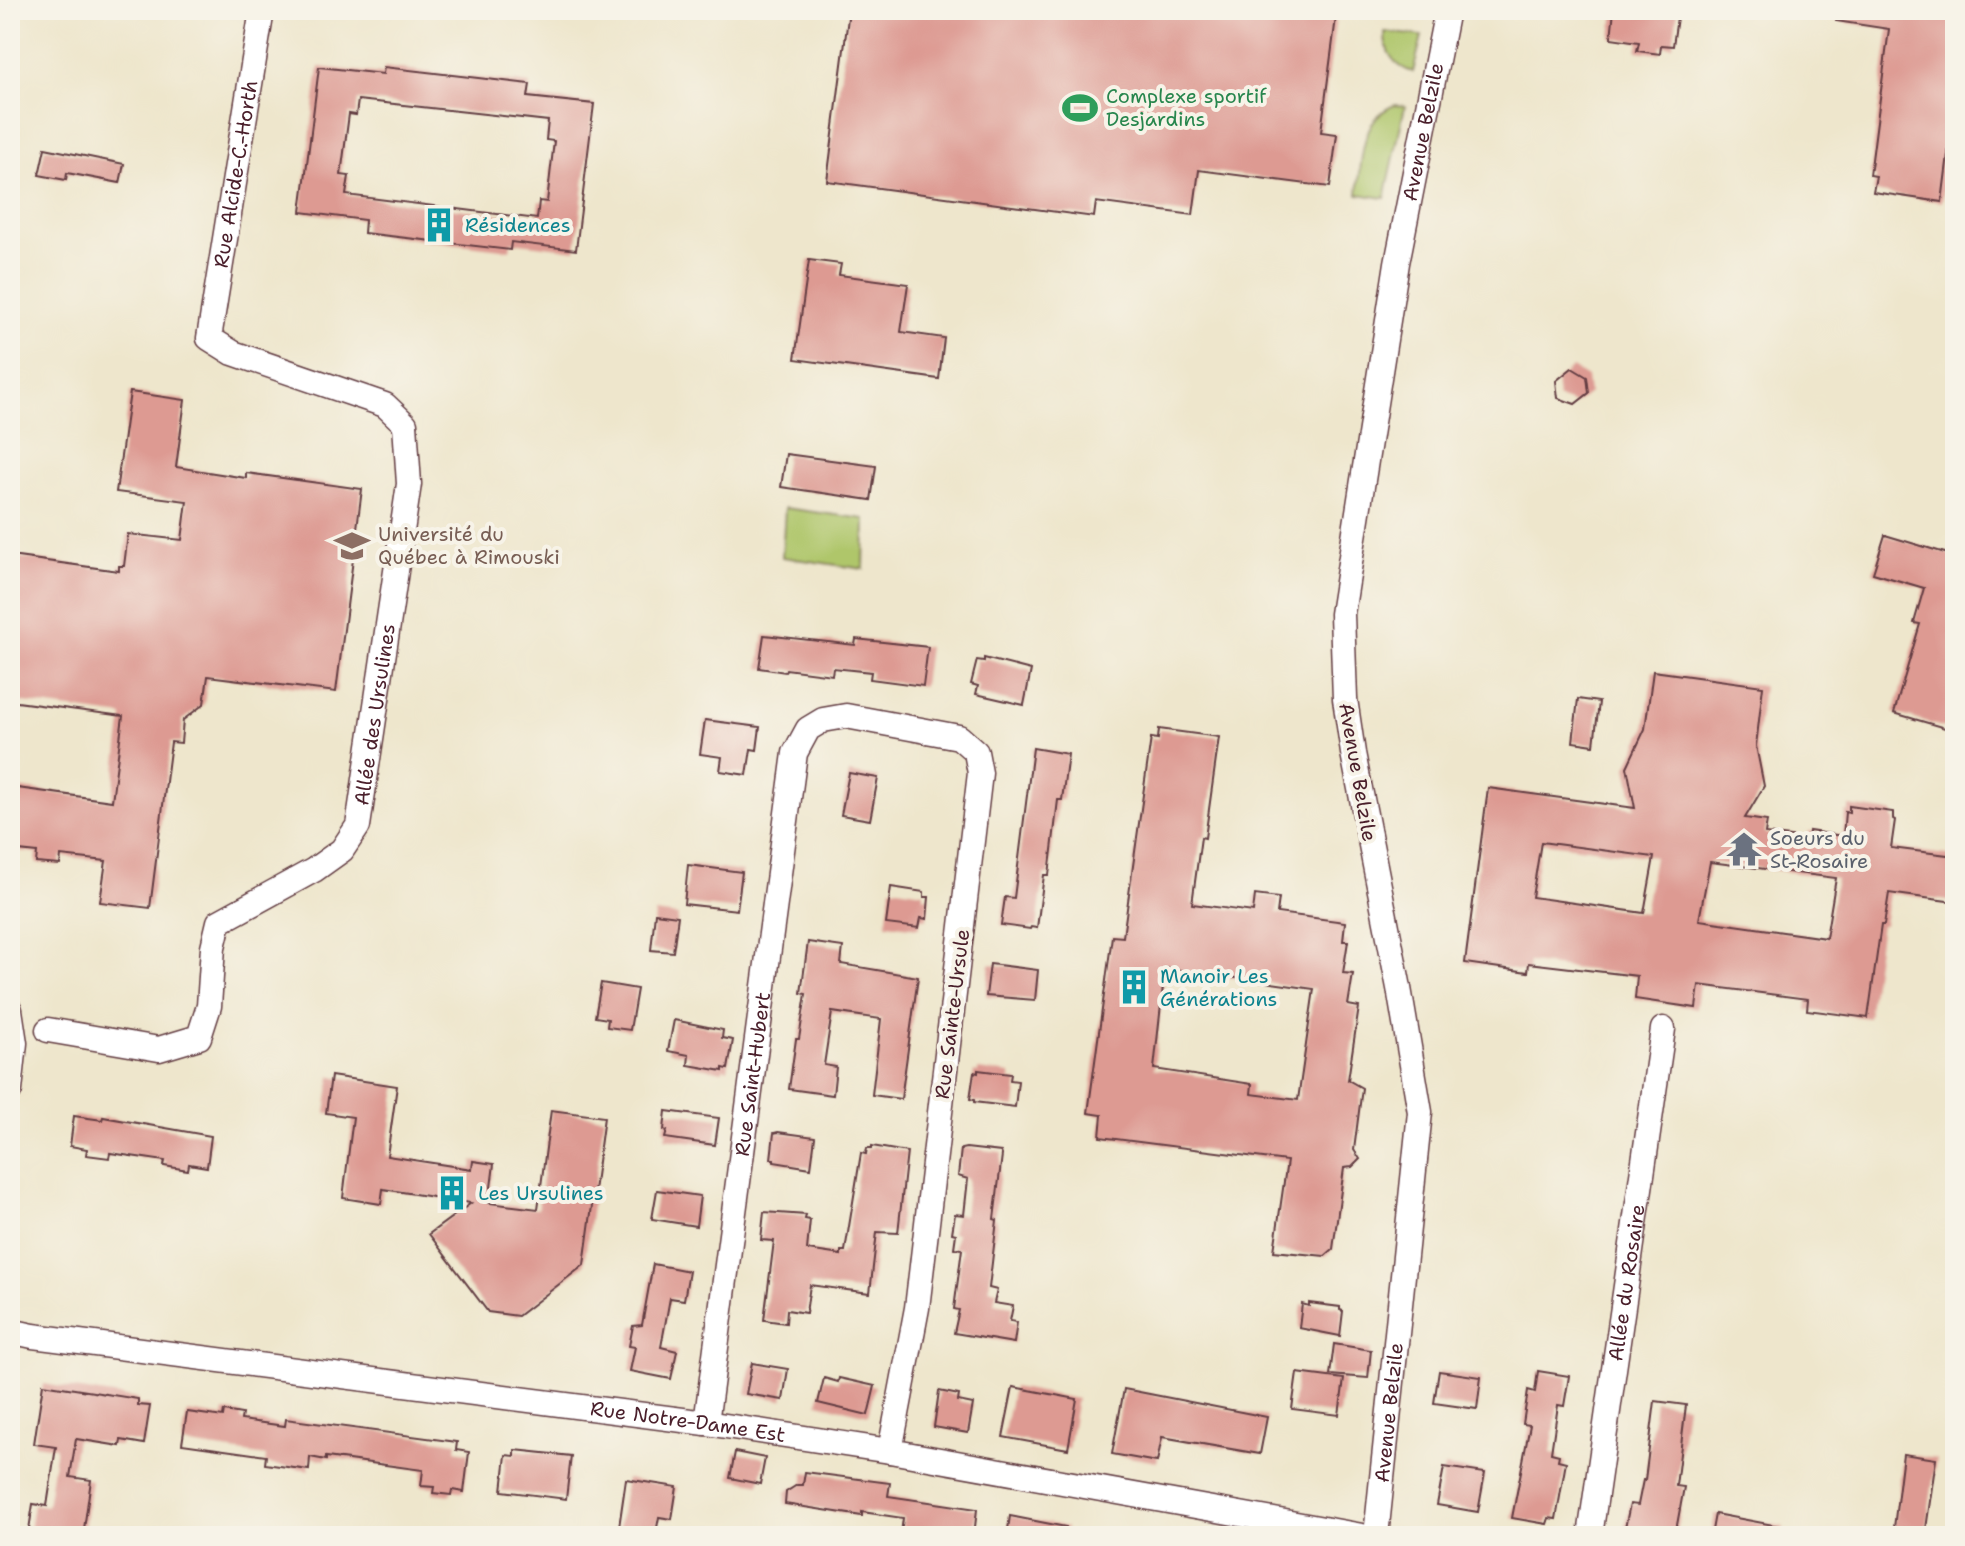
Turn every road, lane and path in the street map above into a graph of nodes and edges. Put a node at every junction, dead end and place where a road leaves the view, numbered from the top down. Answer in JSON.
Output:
{"nodes":[{"id":1,"x":262,"y":10,"type":"edge"},
{"id":2,"x":1447,"y":10,"type":"edge"},
{"id":3,"x":209,"y":338,"type":"joint"},
{"id":4,"x":808,"y":729,"type":"joint"},
{"id":5,"x":10,"y":1010,"type":"edge"},
{"id":6,"x":1663,"y":1029,"type":"dead end"},
{"id":7,"x":48,"y":1030,"type":"dead end"},
{"id":8,"x":10,"y":1090,"type":"edge"},
{"id":9,"x":10,"y":1331,"type":"edge"},
{"id":10,"x":706,"y":1423,"type":"junction"},
{"id":11,"x":890,"y":1451,"type":"junction"},
{"id":12,"x":1362,"y":1536,"type":"edge"},
{"id":13,"x":1376,"y":1536,"type":"edge"},
{"id":14,"x":1590,"y":1536,"type":"edge"}],
"edges":[{"from":1,"to":3,"type":"street","name":"Rue Alcide-C.-Horth"},
{"from":2,"to":13,"type":"street","name":"Avenue Belzile"},
{"from":3,"to":7,"type":"street","name":"Allée des Ursulines"},
{"from":4,"to":10,"type":"street","name":"Rue Saint-Hubert"},
{"from":4,"to":11,"type":"street","name":"Rue Sainte-Ursule"},
{"from":5,"to":8,"type":"street"},
{"from":6,"to":14,"type":"street","name":"Allée du Rosaire"},
{"from":9,"to":10,"type":"street","name":"Rue Notre-Dame Est"},
{"from":10,"to":11,"type":"street","name":"Rue Notre-Dame Est"},
{"from":11,"to":12,"type":"street","name":"Rue Notre-Dame Est"}]}
